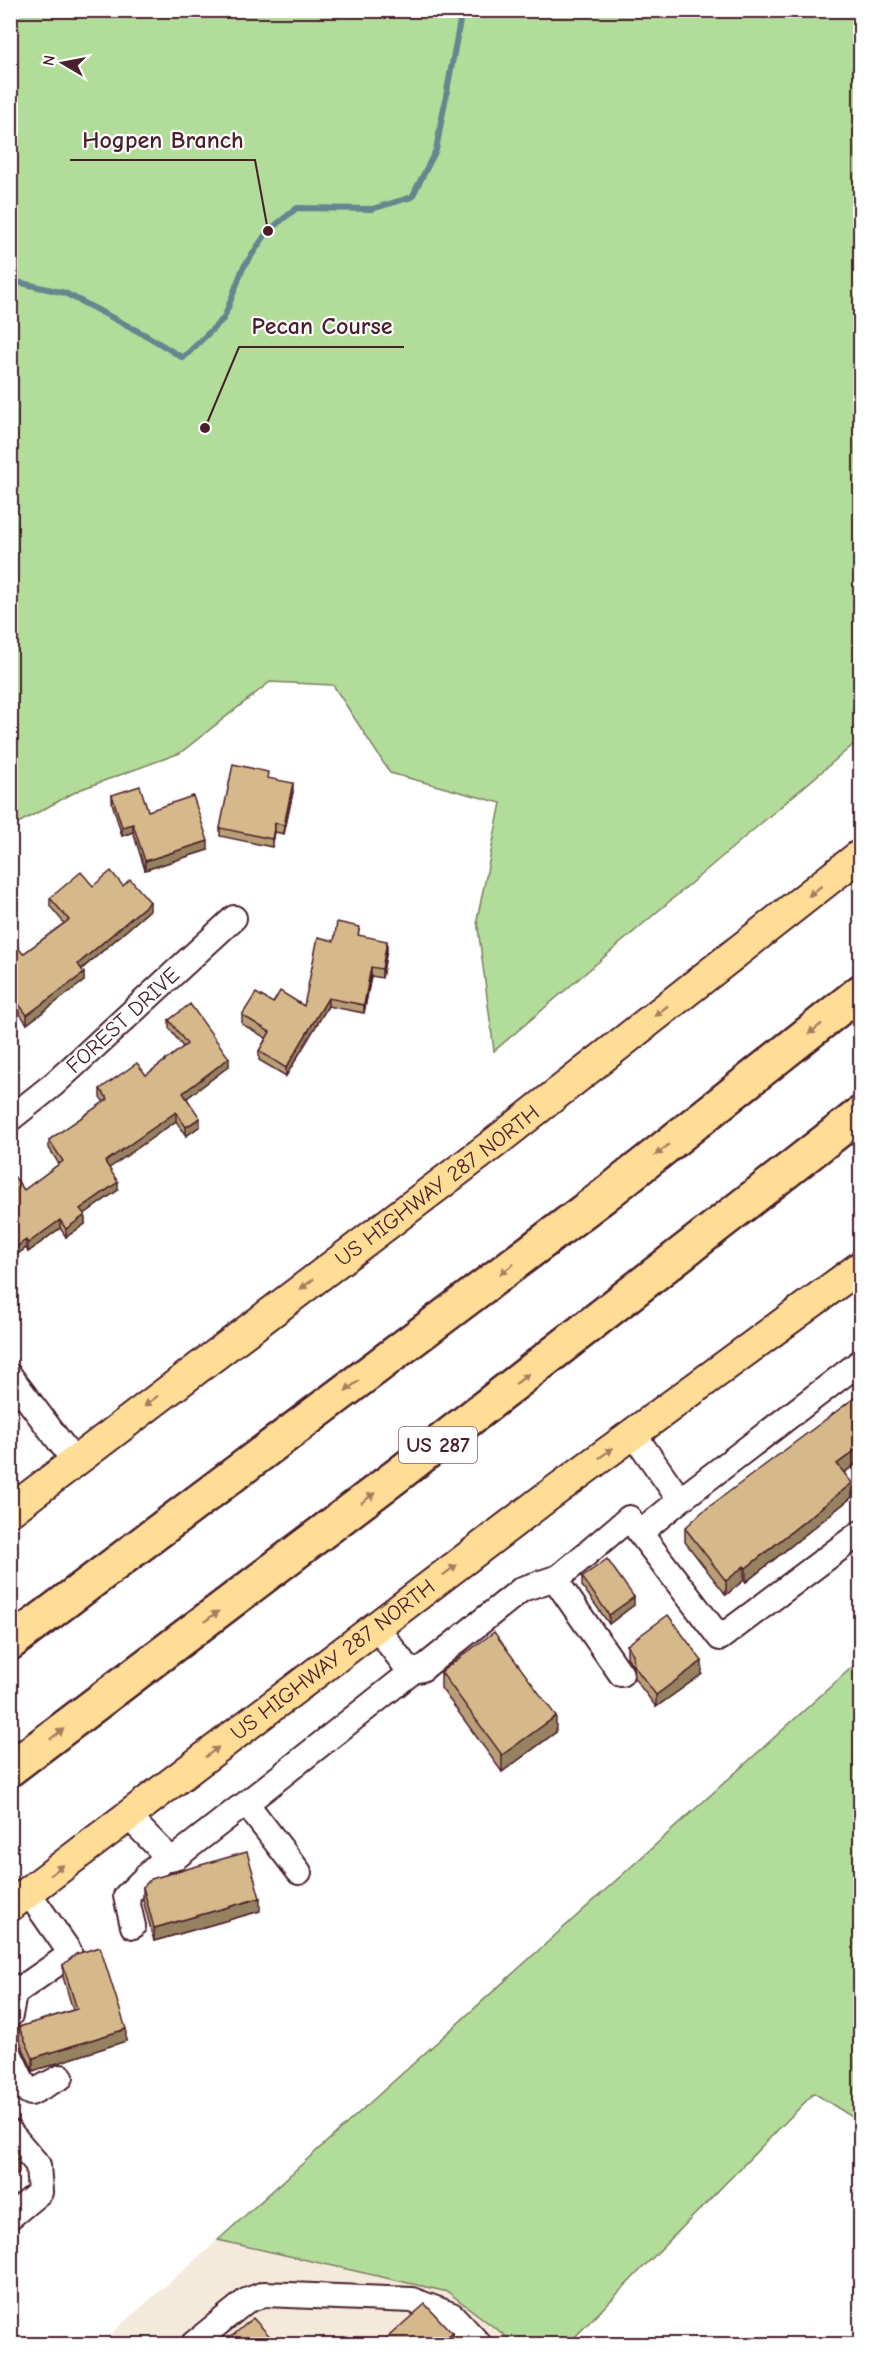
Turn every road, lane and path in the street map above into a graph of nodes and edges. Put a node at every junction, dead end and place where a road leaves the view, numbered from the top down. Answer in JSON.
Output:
{"nodes":[{"id":1,"x":861,"y":855,"type":"edge"},
{"id":2,"x":234,"y":918,"type":"dead end"},
{"id":3,"x":861,"y":992,"type":"edge"},
{"id":4,"x":861,"y":1114,"type":"edge"},
{"id":5,"x":10,"y":1119,"type":"edge"},
{"id":6,"x":861,"y":1267,"type":"edge"},
{"id":7,"x":861,"y":1362,"type":"edge"},
{"id":8,"x":10,"y":1376,"type":"edge"},
{"id":9,"x":633,"y":1433,"type":"junction"},
{"id":10,"x":75,"y":1462,"type":"junction"},
{"id":11,"x":680,"y":1500,"type":"junction"},
{"id":12,"x":10,"y":1510,"type":"edge"},
{"id":13,"x":640,"y":1533,"type":"junction"},
{"id":14,"x":861,"y":1533,"type":"edge"},
{"id":15,"x":559,"y":1577,"type":"junction"},
{"id":16,"x":376,"y":1627,"type":"junction"},
{"id":17,"x":10,"y":1643,"type":"edge"},
{"id":18,"x":413,"y":1671,"type":"junction"},
{"id":19,"x":621,"y":1674,"type":"dead end"},
{"id":20,"x":10,"y":1769,"type":"edge"},
{"id":21,"x":243,"y":1806,"type":"junction"},
{"id":22,"x":128,"y":1816,"type":"junction"},
{"id":23,"x":166,"y":1857,"type":"junction"},
{"id":24,"x":299,"y":1872,"type":"dead end"},
{"id":25,"x":19,"y":1899,"type":"edge"},
{"id":26,"x":133,"y":1926,"type":"dead end"},
{"id":27,"x":13,"y":1987,"type":"edge"},
{"id":28,"x":10,"y":2015,"type":"edge"},
{"id":29,"x":10,"y":2055,"type":"edge"},
{"id":30,"x":61,"y":2077,"type":"dead end"},
{"id":31,"x":10,"y":2132,"type":"edge"},
{"id":32,"x":10,"y":2217,"type":"edge"},
{"id":33,"x":193,"y":2344,"type":"edge"},
{"id":34,"x":478,"y":2344,"type":"edge"}],
"edges":[{"from":1,"to":10,"type":"main road","name":"US HIGHWAY 287 NORTH","one_way":true},
{"from":2,"to":5,"type":"street","name":"FOREST DRIVE"},
{"from":3,"to":17,"type":"highway","one_way":true},
{"from":20,"to":4,"type":"highway","number":"US 287","one_way":true},
{"from":6,"to":9,"type":"main road","name":"US HIGHWAY 287 NORTH"},
{"from":7,"to":11,"type":"street"},
{"from":8,"to":10,"type":"street"},
{"from":9,"to":11,"type":"street"},
{"from":16,"to":9,"type":"main road","name":"US HIGHWAY 287 NORTH","one_way":true},
{"from":10,"to":12,"type":"main road","name":"US HIGHWAY 287 NORTH"},
{"from":11,"to":13,"type":"street"},
{"from":13,"to":14,"type":"street"},
{"from":13,"to":15,"type":"street"},
{"from":15,"to":18,"type":"street"},
{"from":15,"to":19,"type":"street"},
{"from":16,"to":18,"type":"street"},
{"from":22,"to":16,"type":"main road","name":"US HIGHWAY 287 NORTH","one_way":true},
{"from":18,"to":21,"type":"street"},
{"from":21,"to":23,"type":"street"},
{"from":21,"to":24,"type":"street"},
{"from":22,"to":23,"type":"street"},
{"from":25,"to":22,"type":"main road","name":"US HIGHWAY 287 NORTH","one_way":true},
{"from":23,"to":26,"type":"street"},
{"from":25,"to":27,"type":"street"},
{"from":27,"to":28,"type":"street"},
{"from":29,"to":30,"type":"street"},
{"from":31,"to":32,"type":"street"},
{"from":33,"to":34,"type":"street"}]}
